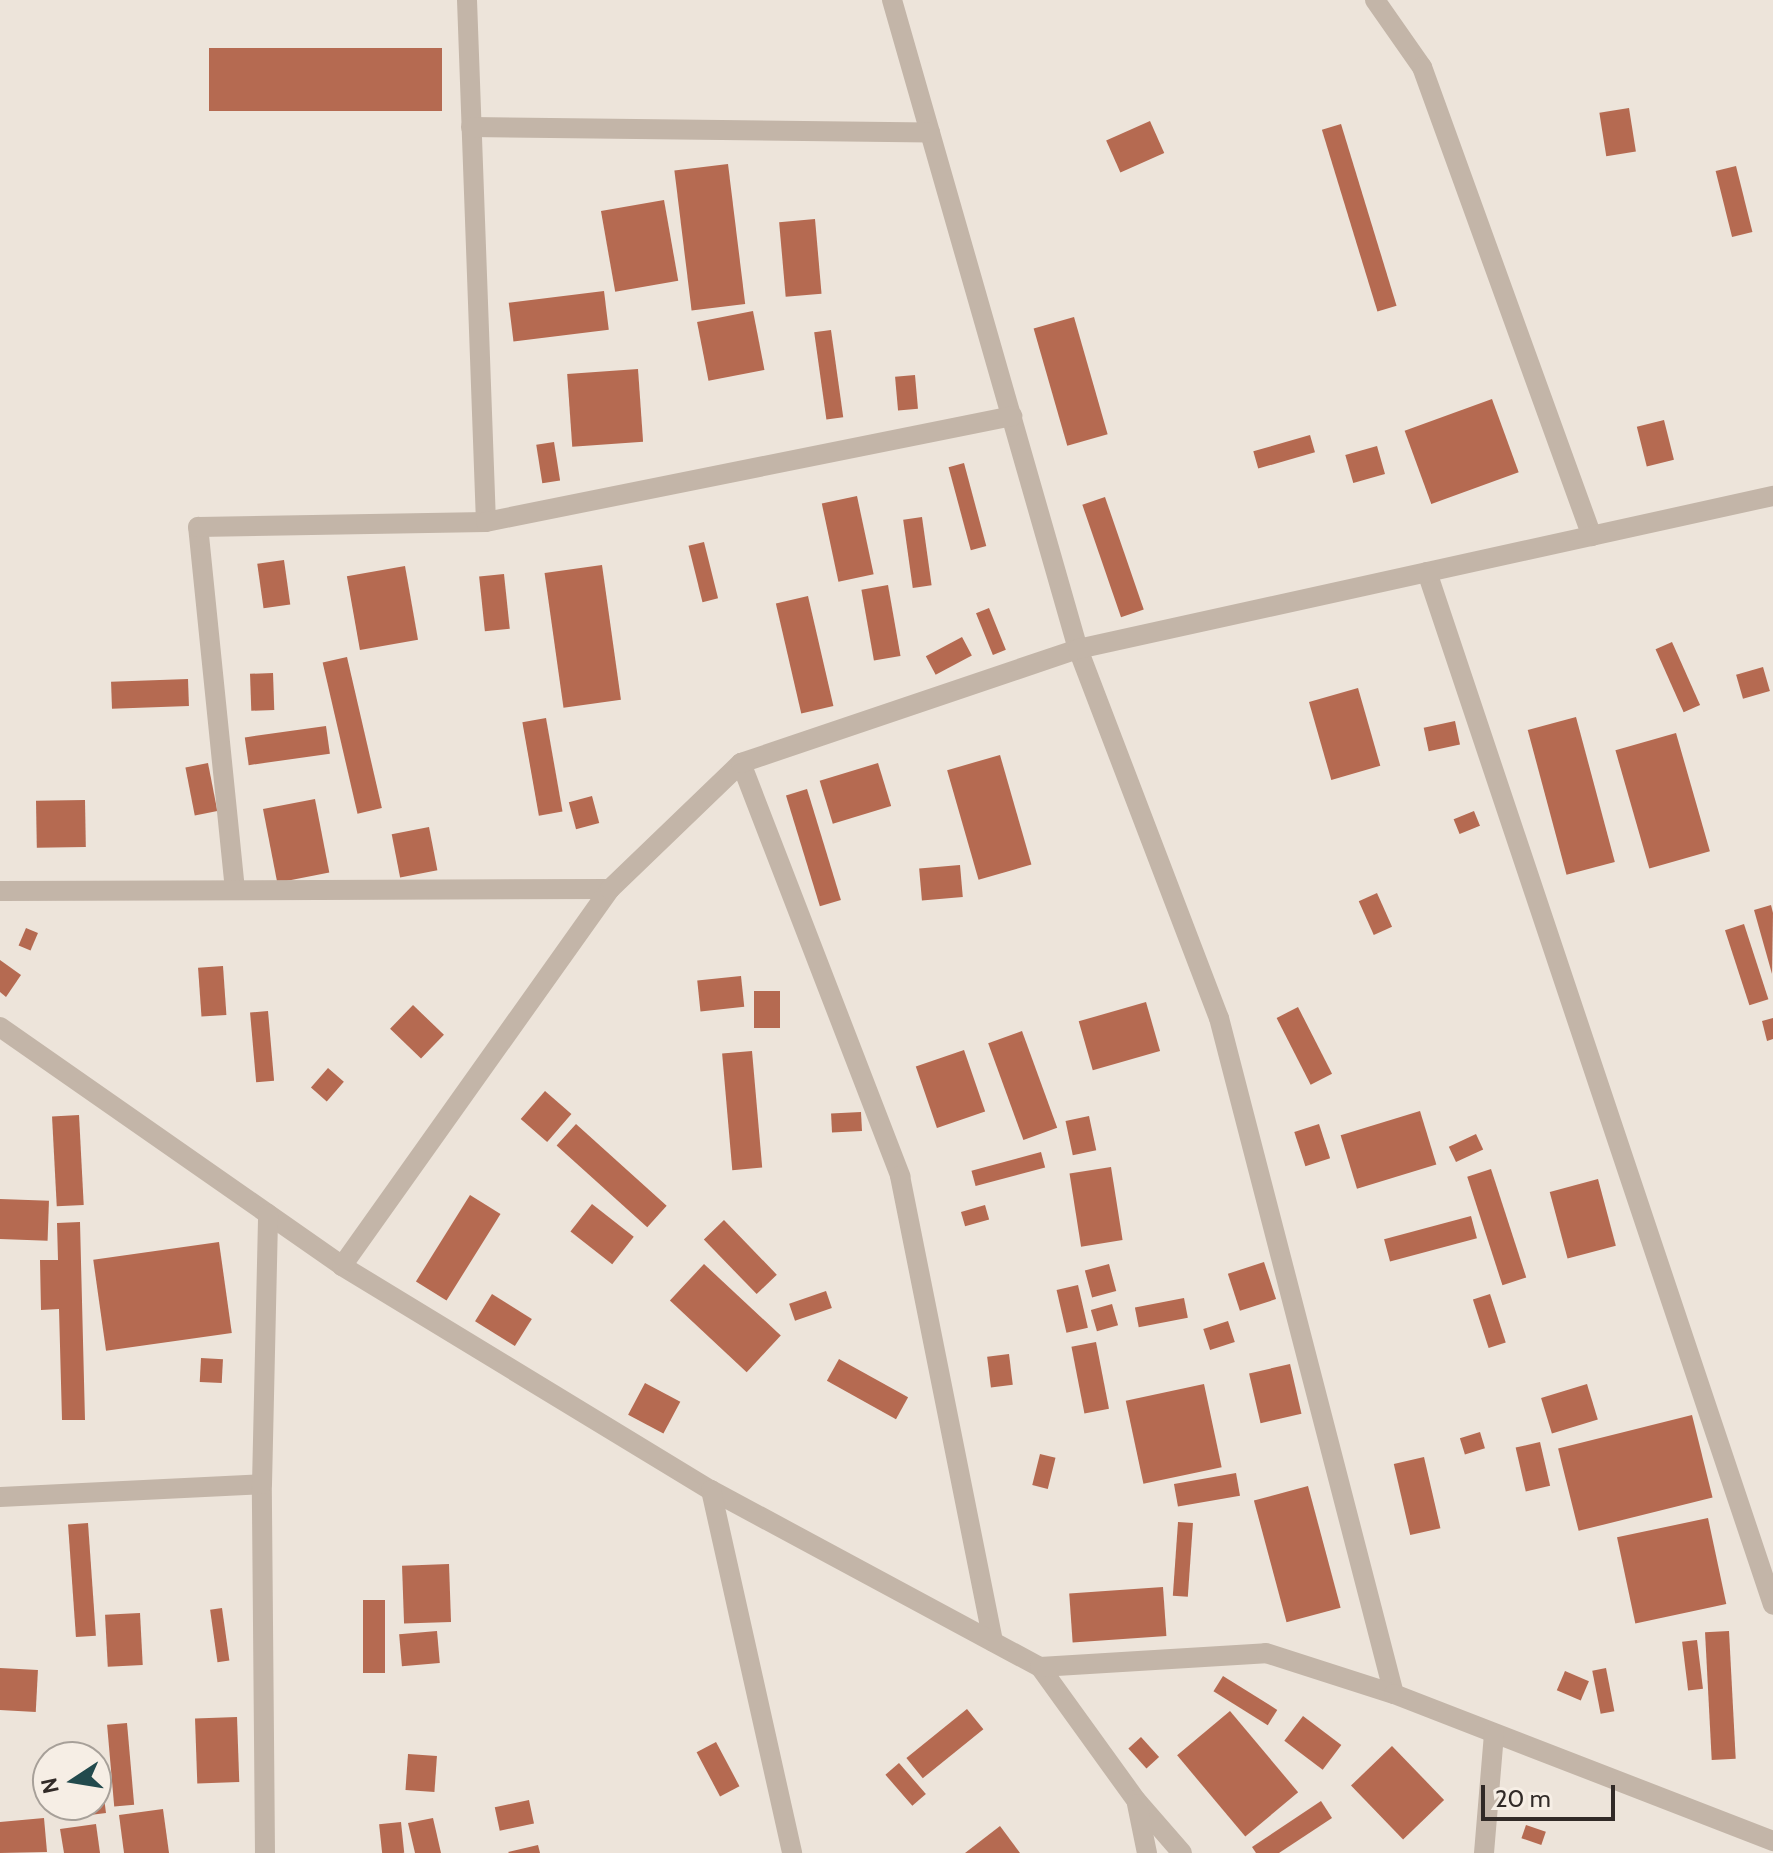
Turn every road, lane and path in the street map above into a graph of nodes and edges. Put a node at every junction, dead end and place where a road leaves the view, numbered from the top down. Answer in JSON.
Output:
{"nodes":[{"id":1,"x":467,"y":0,"type":"edge"},
{"id":2,"x":892,"y":0,"type":"edge"},
{"id":3,"x":1375,"y":0,"type":"edge"},
{"id":4,"x":471,"y":127,"type":"junction"},
{"id":5,"x":930,"y":133,"type":"junction"},
{"id":6,"x":1012,"y":416,"type":"junction"},
{"id":7,"x":1773,"y":496,"type":"edge"},
{"id":8,"x":486,"y":522,"type":"junction"},
{"id":9,"x":1592,"y":536,"type":"junction"},
{"id":10,"x":1427,"y":572,"type":"junction"},
{"id":11,"x":1078,"y":649,"type":"junction"},
{"id":12,"x":741,"y":763,"type":"junction"},
{"id":13,"x":610,"y":889,"type":"junction"},
{"id":14,"x":235,"y":890,"type":"junction"},
{"id":15,"x":0,"y":891,"type":"edge"},
{"id":16,"x":0,"y":1027,"type":"edge"},
{"id":17,"x":268,"y":1214,"type":"junction"},
{"id":18,"x":342,"y":1266,"type":"junction"},
{"id":19,"x":262,"y":1484,"type":"junction"},
{"id":20,"x":711,"y":1490,"type":"junction"},
{"id":21,"x":0,"y":1497,"type":"edge"},
{"id":22,"x":1773,"y":1605,"type":"edge"},
{"id":23,"x":993,"y":1642,"type":"junction"},
{"id":24,"x":1040,"y":1667,"type":"junction"},
{"id":25,"x":1394,"y":1694,"type":"junction"},
{"id":26,"x":1494,"y":1733,"type":"junction"},
{"id":27,"x":1136,"y":1800,"type":"junction"},
{"id":28,"x":1773,"y":1841,"type":"edge"},
{"id":29,"x":265,"y":1853,"type":"edge"},
{"id":30,"x":792,"y":1853,"type":"edge"},
{"id":31,"x":1147,"y":1853,"type":"edge"},
{"id":32,"x":1182,"y":1853,"type":"edge"},
{"id":33,"x":1484,"y":1853,"type":"edge"}],
"edges":[{"from":1,"to":4,"type":"street"},
{"from":2,"to":5,"type":"street"},
{"from":3,"to":9,"type":"street"},
{"from":4,"to":5,"type":"street"},
{"from":4,"to":8,"type":"street"},
{"from":5,"to":6,"type":"street"},
{"from":6,"to":8,"type":"street"},
{"from":6,"to":11,"type":"street"},
{"from":7,"to":9,"type":"street"},
{"from":8,"to":14,"type":"street"},
{"from":9,"to":10,"type":"street"},
{"from":10,"to":11,"type":"street"},
{"from":10,"to":22,"type":"street"},
{"from":11,"to":12,"type":"street"},
{"from":11,"to":25,"type":"street"},
{"from":12,"to":13,"type":"street"},
{"from":12,"to":23,"type":"street"},
{"from":13,"to":14,"type":"street"},
{"from":13,"to":18,"type":"street"},
{"from":14,"to":15,"type":"street"},
{"from":16,"to":17,"type":"street"},
{"from":17,"to":18,"type":"street"},
{"from":17,"to":19,"type":"street"},
{"from":18,"to":20,"type":"street"},
{"from":19,"to":21,"type":"street"},
{"from":19,"to":29,"type":"street"},
{"from":20,"to":23,"type":"street"},
{"from":20,"to":30,"type":"street"},
{"from":23,"to":24,"type":"street"},
{"from":24,"to":25,"type":"street"},
{"from":24,"to":27,"type":"street"},
{"from":25,"to":26,"type":"street"},
{"from":26,"to":28,"type":"street"},
{"from":26,"to":33,"type":"street"},
{"from":27,"to":31,"type":"street"},
{"from":27,"to":32,"type":"street"}]}
